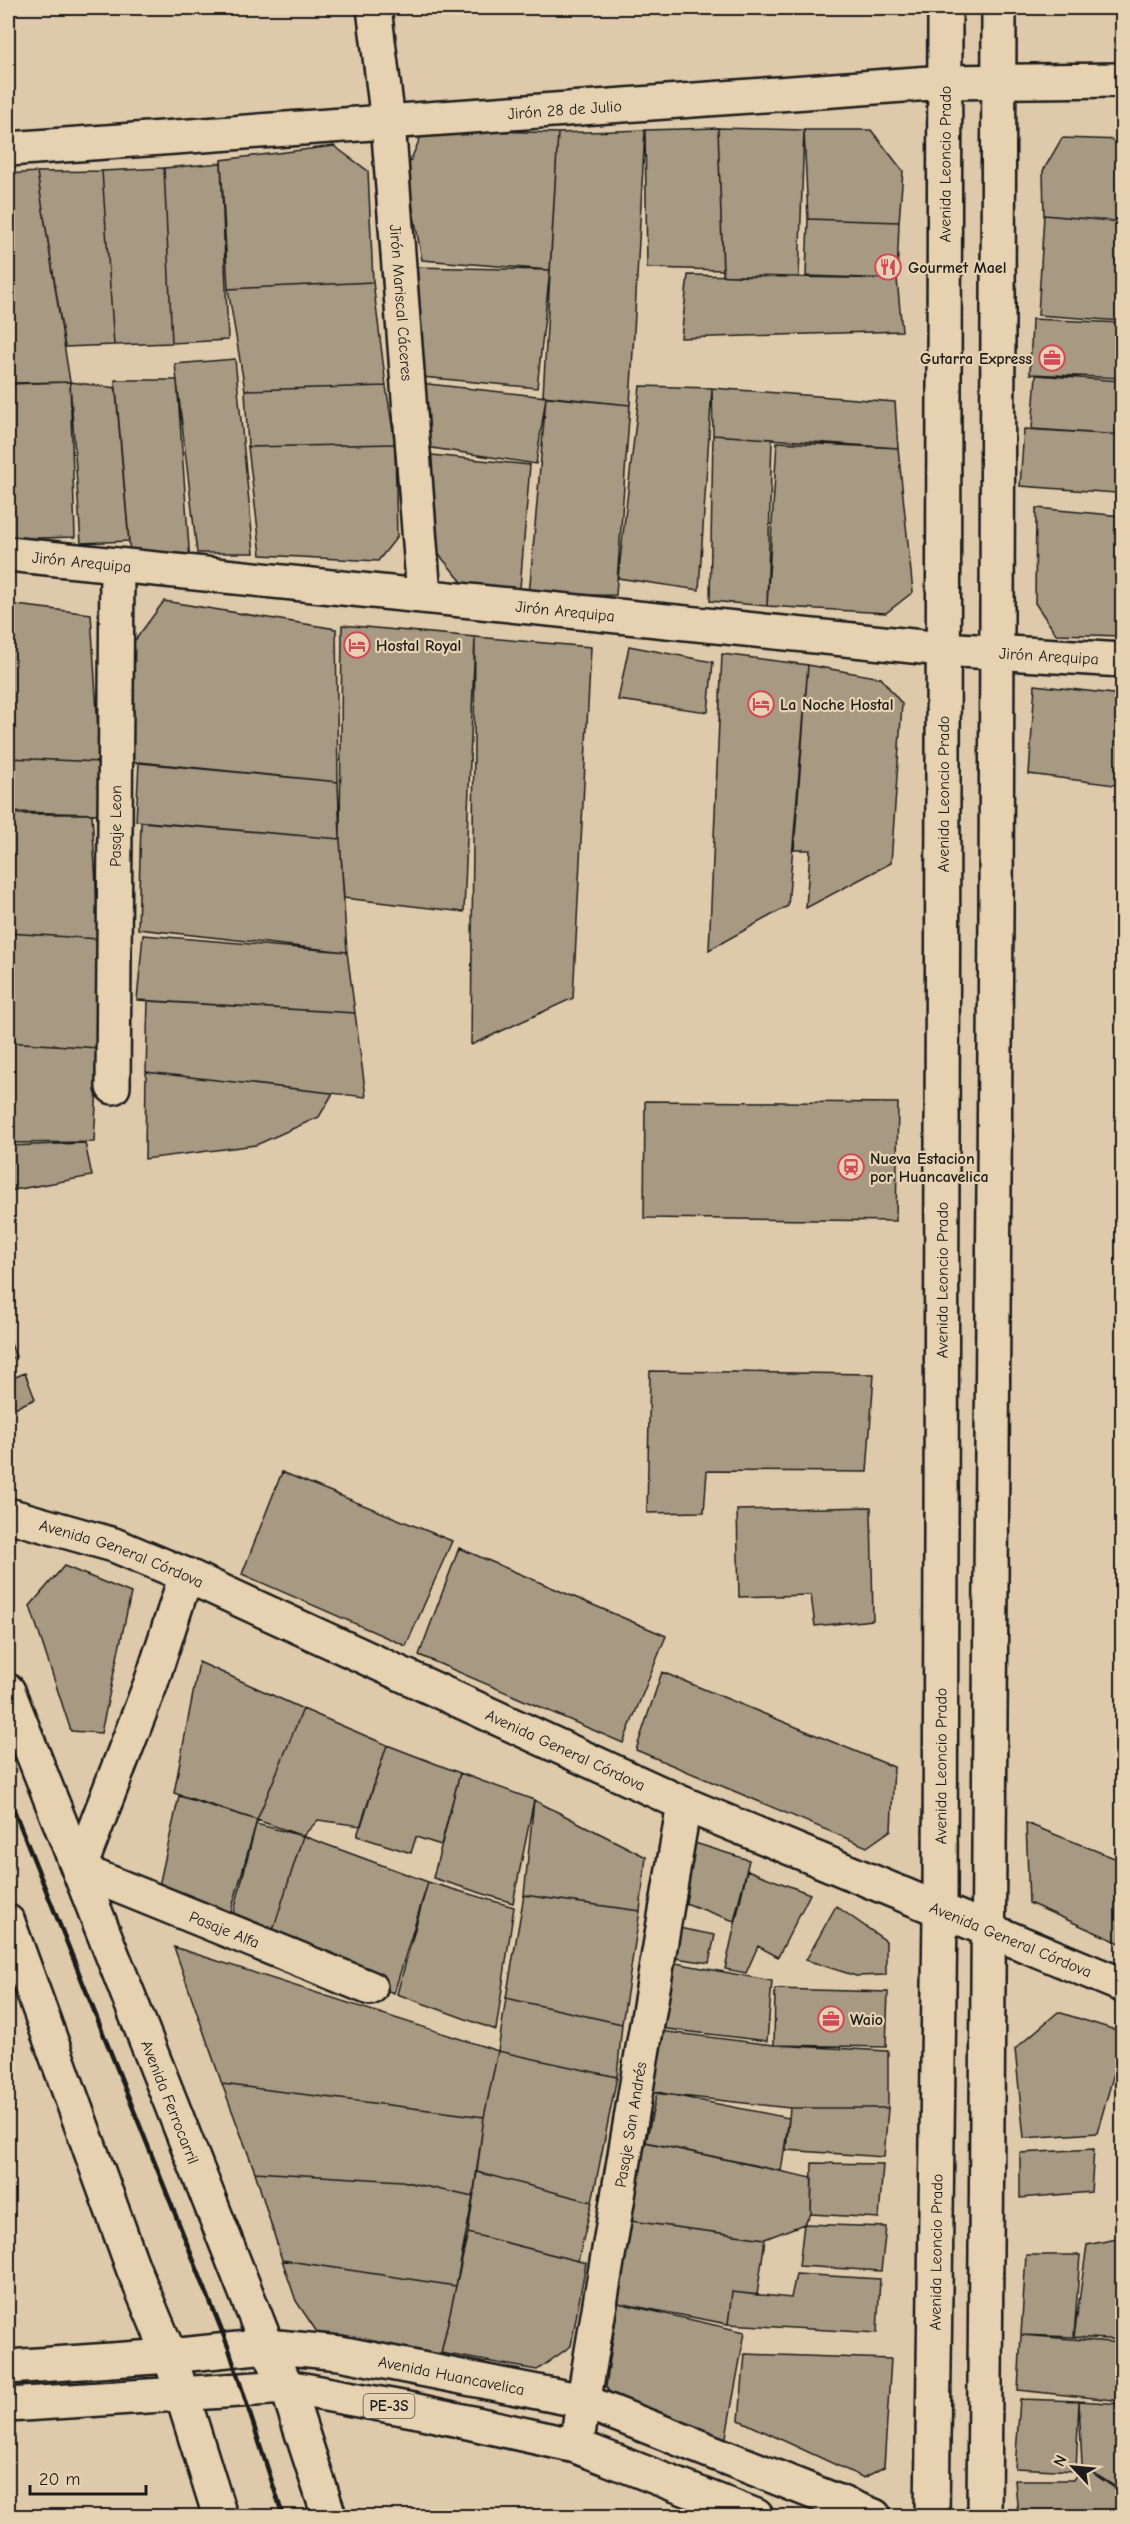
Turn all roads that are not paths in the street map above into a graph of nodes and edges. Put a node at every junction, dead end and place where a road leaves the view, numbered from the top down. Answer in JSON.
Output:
{"nodes":[{"id":1,"x":374,"y":8,"type":"edge"},
{"id":2,"x":945,"y":8,"type":"edge"},
{"id":3,"x":999,"y":8,"type":"edge"},
{"id":4,"x":998,"y":81,"type":"junction"},
{"id":5,"x":1122,"y":81,"type":"edge"},
{"id":6,"x":945,"y":82,"type":"junction"},
{"id":7,"x":388,"y":122,"type":"junction"},
{"id":8,"x":8,"y":149,"type":"edge"},
{"id":9,"x":8,"y":554,"type":"edge"},
{"id":10,"x":117,"y":565,"type":"junction"},
{"id":11,"x":424,"y":596,"type":"junction"},
{"id":12,"x":942,"y":649,"type":"junction"},
{"id":13,"x":997,"y":653,"type":"junction"},
{"id":14,"x":1122,"y":660,"type":"edge"},
{"id":15,"x":995,"y":951,"type":"junction"},
{"id":16,"x":942,"y":952,"type":"junction"},
{"id":17,"x":113,"y":1087,"type":"dead end"},
{"id":18,"x":941,"y":1306,"type":"junction"},
{"id":19,"x":993,"y":1306,"type":"junction"},
{"id":20,"x":8,"y":1515,"type":"edge"},
{"id":21,"x":186,"y":1575,"type":"junction"},
{"id":22,"x":8,"y":1691,"type":"edge"},
{"id":23,"x":684,"y":1804,"type":"junction"},
{"id":24,"x":78,"y":1870,"type":"junction"},
{"id":25,"x":940,"y":1911,"type":"junction"},
{"id":26,"x":8,"y":1922,"type":"edge"},
{"id":27,"x":988,"y":1928,"type":"junction"},
{"id":28,"x":1122,"y":1986,"type":"edge"},
{"id":29,"x":370,"y":1988,"type":"dead end"},
{"id":30,"x":267,"y":2346,"type":"junction"},
{"id":31,"x":170,"y":2356,"type":"junction"},
{"id":32,"x":8,"y":2367,"type":"edge"},
{"id":33,"x":287,"y":2387,"type":"junction"},
{"id":34,"x":180,"y":2396,"type":"junction"},
{"id":35,"x":583,"y":2401,"type":"junction"},
{"id":36,"x":8,"y":2405,"type":"edge"},
{"id":37,"x":576,"y":2446,"type":"junction"},
{"id":38,"x":220,"y":2517,"type":"edge"},
{"id":39,"x":329,"y":2517,"type":"edge"},
{"id":40,"x":756,"y":2517,"type":"edge"},
{"id":41,"x":874,"y":2517,"type":"edge"},
{"id":42,"x":932,"y":2517,"type":"edge"},
{"id":43,"x":984,"y":2517,"type":"edge"}],
"edges":[{"from":1,"to":7,"type":"main road","name":"Jirón Mariscal Cáceres"},
{"from":2,"to":6,"type":"main road","name":"Avenida Leoncio Prado"},
{"from":3,"to":4,"type":"main road"},
{"from":4,"to":5,"type":"main road","name":"Jirón 28 de Julio"},
{"from":4,"to":6,"type":"main road","name":"Jirón 28 de Julio"},
{"from":4,"to":13,"type":"main road"},
{"from":6,"to":7,"type":"main road","name":"Jirón 28 de Julio"},
{"from":6,"to":12,"type":"main road","name":"Avenida Leoncio Prado"},
{"from":7,"to":8,"type":"main road","name":"Jirón 28 de Julio"},
{"from":7,"to":11,"type":"main road","name":"Jirón Mariscal Cáceres"},
{"from":9,"to":10,"type":"main road","name":"Jirón Arequipa"},
{"from":10,"to":11,"type":"main road","name":"Jirón Arequipa"},
{"from":10,"to":17,"type":"main road","name":"Pasaje Leon"},
{"from":11,"to":12,"type":"main road","name":"Jirón Arequipa"},
{"from":12,"to":13,"type":"main road","name":"Jirón Arequipa"},
{"from":12,"to":16,"type":"main road","name":"Avenida Leoncio Prado"},
{"from":13,"to":14,"type":"main road","name":"Jirón Arequipa"},
{"from":13,"to":15,"type":"main road"},
{"from":15,"to":16,"type":"main road"},
{"from":15,"to":19,"type":"main road"},
{"from":16,"to":18,"type":"main road","name":"Avenida Leoncio Prado"},
{"from":18,"to":19,"type":"main road"},
{"from":18,"to":25,"type":"main road","name":"Avenida Leoncio Prado"},
{"from":19,"to":27,"type":"main road"},
{"from":20,"to":21,"type":"main road","name":"Avenida General Córdova"},
{"from":21,"to":23,"type":"main road","name":"Avenida General Córdova"},
{"from":21,"to":24,"type":"main road"},
{"from":22,"to":24,"type":"main road","name":"Avenida Ferrocarril"},
{"from":23,"to":25,"type":"main road","name":"Avenida General Córdova"},
{"from":23,"to":35,"type":"main road","name":"Pasaje San Andrés"},
{"from":24,"to":29,"type":"main road","name":"Pasaje Alfa"},
{"from":24,"to":30,"type":"main road","name":"Avenida Ferrocarril"},
{"from":25,"to":27,"type":"main road","name":"Avenida General Córdova"},
{"from":25,"to":42,"type":"main road","name":"Avenida Leoncio Prado"},
{"from":26,"to":31,"type":"main road"},
{"from":27,"to":28,"type":"main road","name":"Avenida General Córdova"},
{"from":27,"to":43,"type":"main road"},
{"from":30,"to":31,"type":"main road","name":"Avenida Huancavelica"},
{"from":30,"to":33,"type":"main road","name":"Avenida Ferrocarril"},
{"from":30,"to":35,"type":"main road","name":"Avenida Huancavelica"},
{"from":31,"to":32,"type":"main road","name":"Avenida Huancavelica"},
{"from":31,"to":34,"type":"main road"},
{"from":33,"to":34,"type":"main road","number":"PE-3S"},
{"from":33,"to":37,"type":"main road","number":"PE-3S"},
{"from":33,"to":39,"type":"main road","name":"Avenida Ferrocarril"},
{"from":34,"to":36,"type":"main road","number":"PE-3S"},
{"from":34,"to":38,"type":"main road"},
{"from":35,"to":37,"type":"main road","name":"Pasaje San Andrés"},
{"from":35,"to":41,"type":"main road","name":"Avenida Huancavelica"},
{"from":37,"to":40,"type":"main road","number":"PE-3S"}]}
